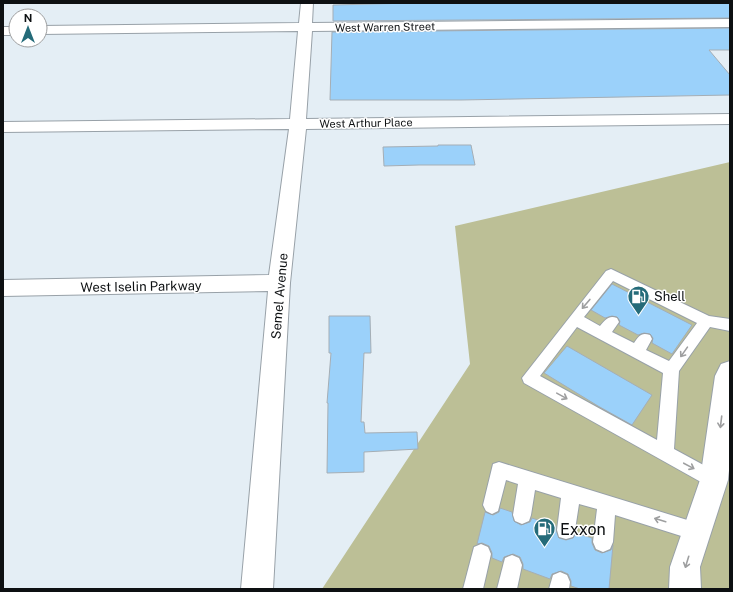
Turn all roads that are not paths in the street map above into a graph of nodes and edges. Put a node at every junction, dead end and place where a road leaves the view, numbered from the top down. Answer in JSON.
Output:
{"nodes":[{"id":1,"x":307,"y":3,"type":"edge"},
{"id":2,"x":730,"y":23,"type":"edge"},
{"id":3,"x":305,"y":28,"type":"junction"},
{"id":4,"x":48,"y":30,"type":"edge"},
{"id":5,"x":730,"y":119,"type":"edge"},
{"id":6,"x":298,"y":123,"type":"junction"},
{"id":7,"x":3,"y":127,"type":"edge"},
{"id":8,"x":279,"y":283,"type":"junction"},
{"id":9,"x":3,"y":288,"type":"edge"},
{"id":10,"x":575,"y":319,"type":"junction"},
{"id":11,"x":706,"y":321,"type":"junction"},
{"id":12,"x":612,"y":322,"type":"dead end"},
{"id":13,"x":730,"y":325,"type":"edge"},
{"id":14,"x":602,"y":334,"type":"junction"},
{"id":15,"x":645,"y":340,"type":"dead end"},
{"id":16,"x":636,"y":352,"type":"junction"},
{"id":17,"x":671,"y":370,"type":"junction"},
{"id":18,"x":730,"y":370,"type":"edge"},
{"id":19,"x":665,"y":453,"type":"junction"},
{"id":20,"x":528,"y":478,"type":"junction"},
{"id":21,"x":714,"y":480,"type":"junction"},
{"id":22,"x":571,"y":492,"type":"junction"},
{"id":23,"x":607,"y":503,"type":"junction"},
{"id":24,"x":492,"y":505,"type":"dead end"},
{"id":25,"x":522,"y":515,"type":"dead end"},
{"id":26,"x":566,"y":530,"type":"dead end"},
{"id":27,"x":697,"y":532,"type":"junction"},
{"id":28,"x":603,"y":542,"type":"dead end"},
{"id":29,"x":481,"y":554,"type":"dead end"},
{"id":30,"x":512,"y":565,"type":"dead end"},
{"id":31,"x":257,"y":589,"type":"edge"},
{"id":32,"x":473,"y":589,"type":"edge"},
{"id":33,"x":507,"y":589,"type":"edge"},
{"id":34,"x":685,"y":589,"type":"edge"}],
"edges":[{"from":1,"to":3,"type":"main road","name":"Semel Avenue"},
{"from":2,"to":3,"type":"main road","name":"West Warren Street"},
{"from":3,"to":4,"type":"main road","name":"West Warren Street"},
{"from":3,"to":6,"type":"main road","name":"Semel Avenue"},
{"from":5,"to":6,"type":"main road","name":"West Arthur Place"},
{"from":6,"to":7,"type":"main road","name":"West Arthur Place"},
{"from":6,"to":8,"type":"main road","name":"Semel Avenue"},
{"from":8,"to":9,"type":"main road","name":"West Iselin Parkway"},
{"from":8,"to":31,"type":"main road","name":"Semel Avenue"},
{"from":11,"to":10,"type":"lane","one_way":true},
{"from":10,"to":14,"type":"lane"},
{"from":10,"to":19,"type":"lane","one_way":true},
{"from":11,"to":13,"type":"lane"},
{"from":11,"to":17,"type":"lane","one_way":true},
{"from":12,"to":14,"type":"lane"},
{"from":14,"to":16,"type":"lane"},
{"from":15,"to":16,"type":"lane"},
{"from":16,"to":17,"type":"lane"},
{"from":17,"to":19,"type":"lane"},
{"from":18,"to":21,"type":"main road","one_way":true},
{"from":19,"to":21,"type":"lane","one_way":true},
{"from":20,"to":22,"type":"lane"},
{"from":20,"to":24,"type":"lane"},
{"from":20,"to":25,"type":"lane"},
{"from":21,"to":27,"type":"main road"},
{"from":22,"to":23,"type":"lane"},
{"from":22,"to":26,"type":"lane"},
{"from":27,"to":23,"type":"lane","one_way":true},
{"from":23,"to":28,"type":"lane"},
{"from":27,"to":34,"type":"main road","one_way":true},
{"from":29,"to":32,"type":"lane"},
{"from":30,"to":33,"type":"lane"}]}
